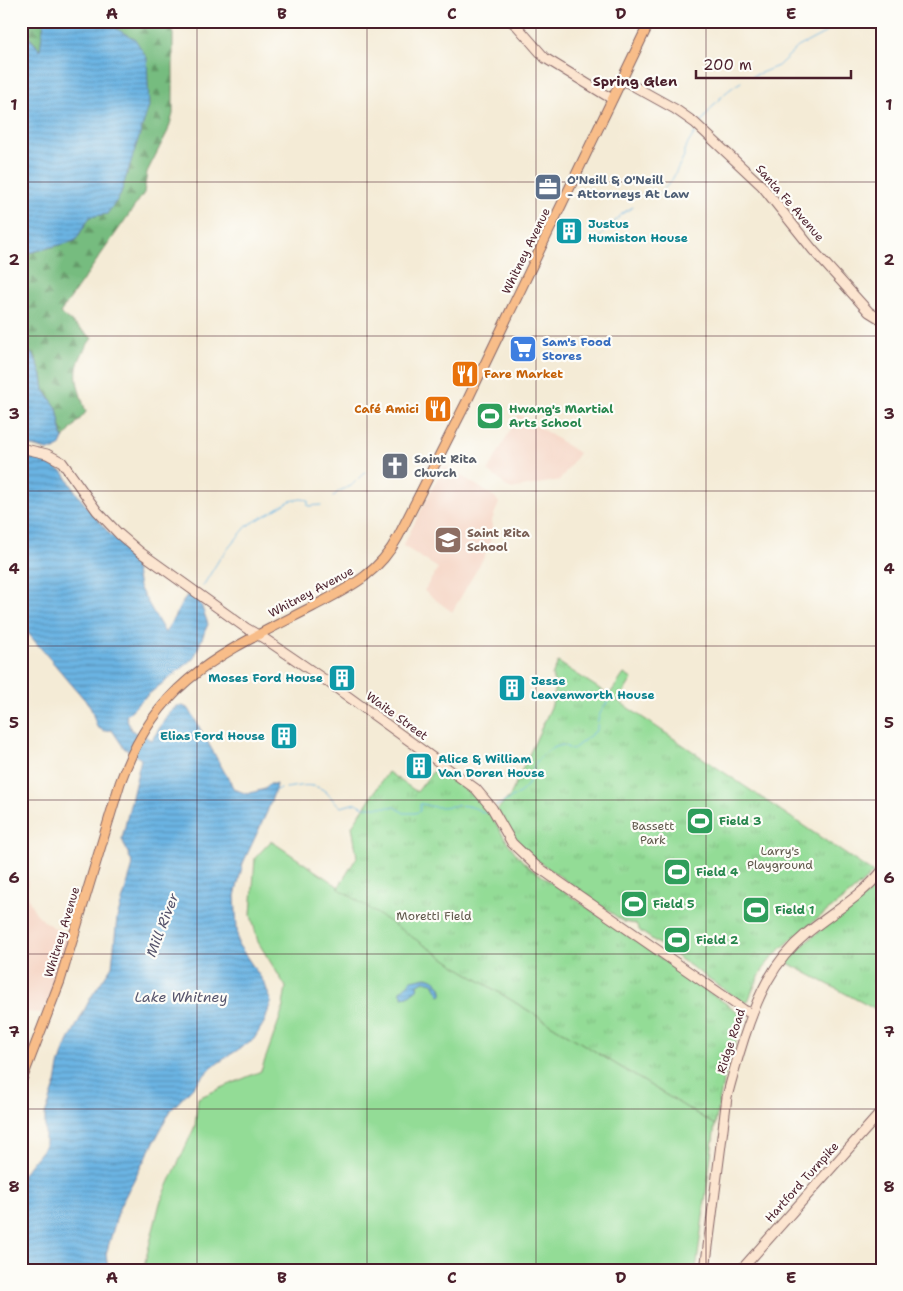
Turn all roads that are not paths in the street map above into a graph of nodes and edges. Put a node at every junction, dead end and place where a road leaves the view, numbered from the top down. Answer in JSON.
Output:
{"nodes":[{"id":1,"x":511,"y":21,"type":"edge"},
{"id":2,"x":650,"y":21,"type":"edge"},
{"id":3,"x":622,"y":78,"type":"junction"},
{"id":4,"x":612,"y":99,"type":"junction"},
{"id":5,"x":882,"y":320,"type":"edge"},
{"id":6,"x":21,"y":448,"type":"edge"},
{"id":7,"x":258,"y":635,"type":"junction"},
{"id":8,"x":882,"y":870,"type":"edge"},
{"id":9,"x":752,"y":1014,"type":"junction"},
{"id":10,"x":21,"y":1082,"type":"edge"},
{"id":11,"x":882,"y":1111,"type":"edge"},
{"id":12,"x":705,"y":1270,"type":"edge"},
{"id":13,"x":741,"y":1270,"type":"edge"}],
"edges":[{"from":1,"to":4,"type":"main road"},
{"from":2,"to":3,"type":"main road","name":"Whitney Avenue"},
{"from":3,"to":4,"type":"main road","name":"Whitney Avenue"},
{"from":3,"to":5,"type":"main road","name":"Santa Fe Avenue"},
{"from":4,"to":7,"type":"main road","name":"Whitney Avenue"},
{"from":6,"to":7,"type":"main road","name":"Waite Street"},
{"from":7,"to":9,"type":"main road","name":"Waite Street"},
{"from":7,"to":10,"type":"main road","name":"Whitney Avenue"},
{"from":8,"to":9,"type":"main road","name":"Ridge Road"},
{"from":9,"to":12,"type":"main road","name":"Ridge Road"},
{"from":11,"to":13,"type":"main road","name":"Hartford Turnpike"}]}
